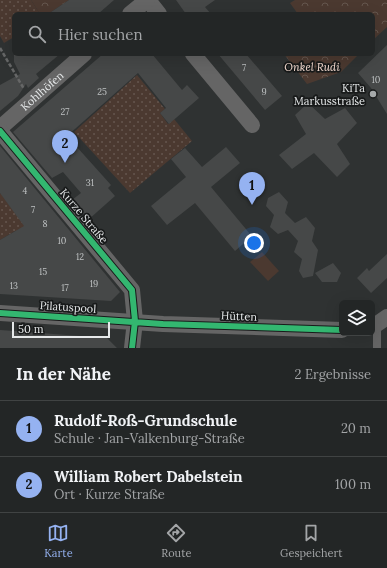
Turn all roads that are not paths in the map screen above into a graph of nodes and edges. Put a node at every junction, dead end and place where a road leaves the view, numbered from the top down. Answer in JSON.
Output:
{"nodes":[{"id":1,"x":147,"y":0,"type":"edge"},
{"id":2,"x":132,"y":12,"type":"edge"},
{"id":3,"x":157,"y":12,"type":"edge"},
{"id":4,"x":82,"y":56,"type":"edge"},
{"id":5,"x":195,"y":56,"type":"edge"},
{"id":6,"x":252,"y":125,"type":"dead end"},
{"id":7,"x":0,"y":130,"type":"edge"},
{"id":8,"x":0,"y":313,"type":"edge"},
{"id":9,"x":135,"y":321,"type":"junction"},
{"id":10,"x":379,"y":322,"type":"edge"},
{"id":11,"x":339,"y":330,"type":"edge"},
{"id":12,"x":132,"y":348,"type":"edge"},
{"id":13,"x":377,"y":348,"type":"edge"}],
"edges":[{"from":1,"to":2,"type":"street"},
{"from":1,"to":3,"type":"street"},
{"from":4,"to":7,"type":"street","name":"Kohlhöfen"},
{"from":5,"to":6,"type":"street"},
{"from":7,"to":9,"type":"street","name":"Kurze Straße"},
{"from":8,"to":9,"type":"street","name":"Pilatuspool"},
{"from":9,"to":11,"type":"street","name":"Hütten"},
{"from":9,"to":12,"type":"street","name":"Kurze Straße"},
{"from":10,"to":13,"type":"lane"}]}
